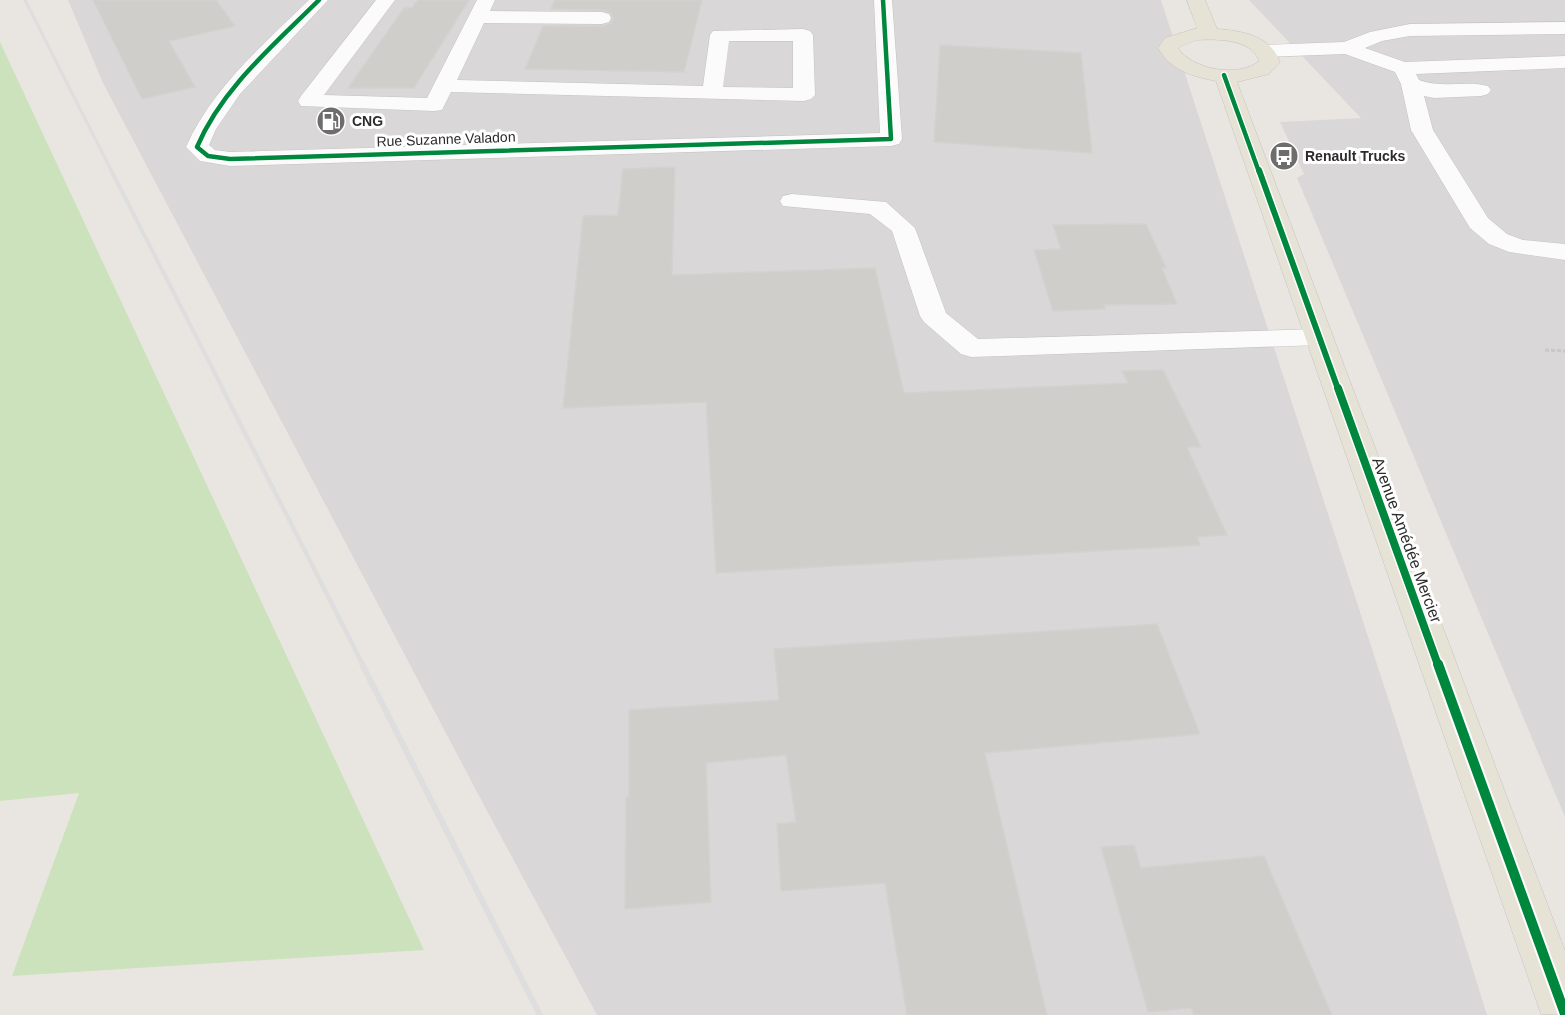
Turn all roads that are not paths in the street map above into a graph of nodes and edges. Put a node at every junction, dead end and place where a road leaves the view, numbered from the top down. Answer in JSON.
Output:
{"nodes":[{"id":1,"x":319,"y":0,"type":"edge"},
{"id":2,"x":386,"y":0,"type":"edge"},
{"id":3,"x":883,"y":0,"type":"edge"},
{"id":4,"x":1196,"y":0,"type":"edge"},
{"id":5,"x":482,"y":8,"type":"edge"},
{"id":6,"x":602,"y":18,"type":"dead end"},
{"id":7,"x":1565,"y":28,"type":"edge"},
{"id":8,"x":1209,"y":33,"type":"junction"},
{"id":9,"x":1347,"y":48,"type":"junction"},
{"id":10,"x":1266,"y":51,"type":"junction"},
{"id":11,"x":1557,"y":62,"type":"edge"},
{"id":12,"x":1224,"y":75,"type":"junction"},
{"id":13,"x":1407,"y":76,"type":"junction"},
{"id":14,"x":1565,"y":78,"type":"edge"},
{"id":15,"x":444,"y":86,"type":"junction"},
{"id":16,"x":1481,"y":90,"type":"dead end"},
{"id":17,"x":712,"y":93,"type":"junction"},
{"id":18,"x":792,"y":201,"type":"dead end"},
{"id":19,"x":1565,"y":252,"type":"edge"},
{"id":20,"x":1319,"y":337,"type":"junction"},
{"id":21,"x":1565,"y":1014,"type":"edge"}],
"edges":[{"from":1,"to":3,"type":"street","name":"Rue Suzanne Valadon"},
{"from":2,"to":15,"type":"street"},
{"from":4,"to":8,"type":"main road"},
{"from":5,"to":6,"type":"street"},
{"from":5,"to":15,"type":"street"},
{"from":7,"to":9,"type":"street"},
{"from":8,"to":10,"type":"main road"},
{"from":8,"to":12,"type":"main road"},
{"from":9,"to":10,"type":"street"},
{"from":9,"to":13,"type":"street"},
{"from":10,"to":12,"type":"main road"},
{"from":11,"to":13,"type":"street"},
{"from":11,"to":14,"type":"street"},
{"from":12,"to":20,"type":"main road","name":"Avenue Amédée Mercier"},
{"from":13,"to":16,"type":"street"},
{"from":13,"to":19,"type":"street"},
{"from":15,"to":17,"type":"street"},
{"from":17,"to":17,"type":"street"},
{"from":18,"to":20,"type":"street"},
{"from":20,"to":21,"type":"main road","name":"Avenue Amédée Mercier"}]}
